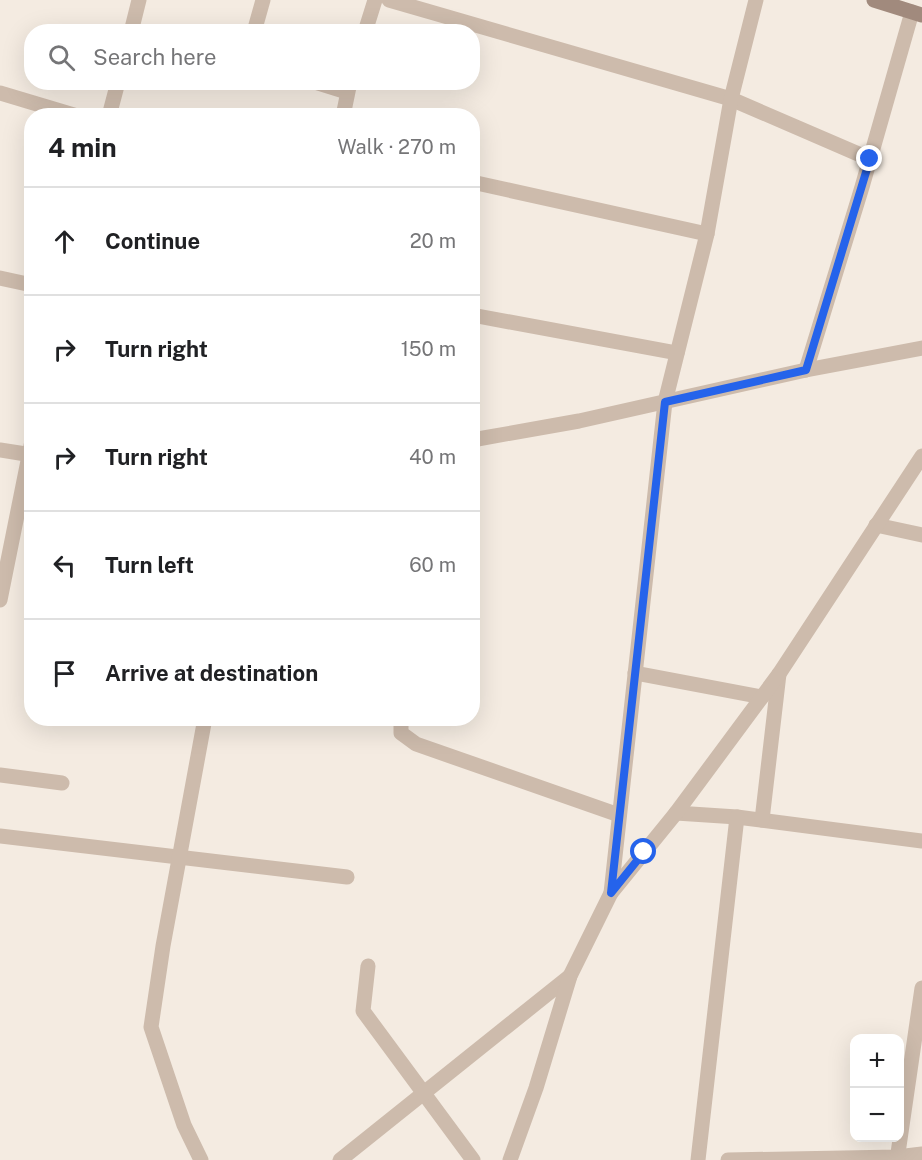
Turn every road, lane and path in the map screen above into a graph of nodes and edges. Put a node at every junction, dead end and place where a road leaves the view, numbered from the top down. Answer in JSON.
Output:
{"nodes":[{"id":1,"x":139,"y":0,"type":"edge"},
{"id":2,"x":263,"y":0,"type":"edge"},
{"id":3,"x":375,"y":0,"type":"edge"},
{"id":4,"x":388,"y":0,"type":"edge"},
{"id":5,"x":756,"y":0,"type":"edge"},
{"id":6,"x":874,"y":0,"type":"edge"},
{"id":7,"x":917,"y":13,"type":"edge"},
{"id":8,"x":136,"y":24,"type":"edge"},
{"id":9,"x":256,"y":24,"type":"edge"},
{"id":10,"x":368,"y":24,"type":"edge"},
{"id":11,"x":471,"y":24,"type":"edge"},
{"id":12,"x":480,"y":27,"type":"edge"},
{"id":13,"x":116,"y":90,"type":"edge"},
{"id":14,"x":347,"y":90,"type":"edge"},
{"id":15,"x":0,"y":93,"type":"edge"},
{"id":16,"x":730,"y":99,"type":"junction"},
{"id":17,"x":50,"y":108,"type":"edge"},
{"id":18,"x":111,"y":108,"type":"edge"},
{"id":19,"x":344,"y":108,"type":"edge"},
{"id":20,"x":870,"y":159,"type":"junction"},
{"id":21,"x":480,"y":184,"type":"edge"},
{"id":22,"x":707,"y":234,"type":"junction"},
{"id":23,"x":0,"y":278,"type":"edge"},
{"id":24,"x":24,"y":283,"type":"edge"},
{"id":25,"x":480,"y":316,"type":"edge"},
{"id":26,"x":922,"y":348,"type":"edge"},
{"id":27,"x":677,"y":353,"type":"junction"},
{"id":28,"x":806,"y":370,"type":"junction"},
{"id":29,"x":665,"y":402,"type":"junction"},
{"id":30,"x":480,"y":439,"type":"edge"},
{"id":31,"x":0,"y":450,"type":"edge"},
{"id":32,"x":24,"y":450,"type":"edge"},
{"id":33,"x":922,"y":456,"type":"edge"},
{"id":34,"x":24,"y":484,"type":"edge"},
{"id":35,"x":876,"y":525,"type":"junction"},
{"id":36,"x":922,"y":535,"type":"edge"},
{"id":37,"x":0,"y":600,"type":"edge"},
{"id":38,"x":635,"y":673,"type":"junction"},
{"id":39,"x":779,"y":674,"type":"junction"},
{"id":40,"x":762,"y":697,"type":"junction"},
{"id":41,"x":204,"y":726,"type":"edge"},
{"id":42,"x":401,"y":726,"type":"edge"},
{"id":43,"x":0,"y":775,"type":"edge"},
{"id":44,"x":62,"y":783,"type":"dead end"},
{"id":45,"x":676,"y":813,"type":"junction"},
{"id":46,"x":619,"y":815,"type":"junction"},
{"id":47,"x":737,"y":817,"type":"junction"},
{"id":48,"x":762,"y":820,"type":"junction"},
{"id":49,"x":0,"y":836,"type":"edge"},
{"id":50,"x":922,"y":841,"type":"edge"},
{"id":51,"x":180,"y":857,"type":"junction"},
{"id":52,"x":347,"y":877,"type":"dead end"},
{"id":53,"x":611,"y":893,"type":"junction"},
{"id":54,"x":368,"y":966,"type":"dead end"},
{"id":55,"x":570,"y":976,"type":"junction"},
{"id":56,"x":922,"y":988,"type":"edge"},
{"id":57,"x":423,"y":1092,"type":"junction"},
{"id":58,"x":922,"y":1154,"type":"edge"},
{"id":59,"x":897,"y":1159,"type":"edge"},
{"id":60,"x":201,"y":1160,"type":"edge"},
{"id":61,"x":340,"y":1160,"type":"edge"},
{"id":62,"x":473,"y":1160,"type":"edge"},
{"id":63,"x":510,"y":1160,"type":"edge"},
{"id":64,"x":698,"y":1160,"type":"edge"},
{"id":65,"x":728,"y":1160,"type":"edge"}],
"edges":[{"from":1,"to":8,"type":"street"},
{"from":2,"to":9,"type":"street"},
{"from":3,"to":10,"type":"street"},
{"from":4,"to":11,"type":"street"},
{"from":5,"to":16,"type":"street"},
{"from":6,"to":7,"type":"street"},
{"from":7,"to":20,"type":"street"},
{"from":12,"to":16,"type":"street"},
{"from":13,"to":18,"type":"street"},
{"from":14,"to":19,"type":"street"},
{"from":15,"to":17,"type":"street"},
{"from":16,"to":20,"type":"street"},
{"from":16,"to":22,"type":"street"},
{"from":20,"to":28,"type":"street"},
{"from":21,"to":22,"type":"street"},
{"from":22,"to":27,"type":"street"},
{"from":23,"to":24,"type":"street"},
{"from":25,"to":27,"type":"street"},
{"from":26,"to":28,"type":"street"},
{"from":27,"to":29,"type":"street"},
{"from":28,"to":29,"type":"street"},
{"from":29,"to":30,"type":"street"},
{"from":29,"to":38,"type":"street"},
{"from":31,"to":32,"type":"street"},
{"from":33,"to":35,"type":"street"},
{"from":34,"to":37,"type":"street"},
{"from":35,"to":36,"type":"street"},
{"from":35,"to":39,"type":"street"},
{"from":38,"to":40,"type":"street"},
{"from":38,"to":46,"type":"street"},
{"from":39,"to":40,"type":"street"},
{"from":39,"to":48,"type":"street"},
{"from":40,"to":45,"type":"street"},
{"from":41,"to":51,"type":"street"},
{"from":42,"to":46,"type":"street"},
{"from":43,"to":44,"type":"street"},
{"from":45,"to":47,"type":"street"},
{"from":45,"to":53,"type":"street"},
{"from":46,"to":53,"type":"street"},
{"from":47,"to":48,"type":"street"},
{"from":47,"to":64,"type":"street"},
{"from":48,"to":50,"type":"street"},
{"from":49,"to":51,"type":"street"},
{"from":51,"to":52,"type":"street"},
{"from":51,"to":60,"type":"street"},
{"from":53,"to":55,"type":"street"},
{"from":54,"to":57,"type":"street"},
{"from":55,"to":57,"type":"street"},
{"from":55,"to":63,"type":"street"},
{"from":56,"to":59,"type":"street"},
{"from":57,"to":61,"type":"street"},
{"from":57,"to":62,"type":"street"},
{"from":58,"to":59,"type":"street"},
{"from":59,"to":65,"type":"street"}]}
